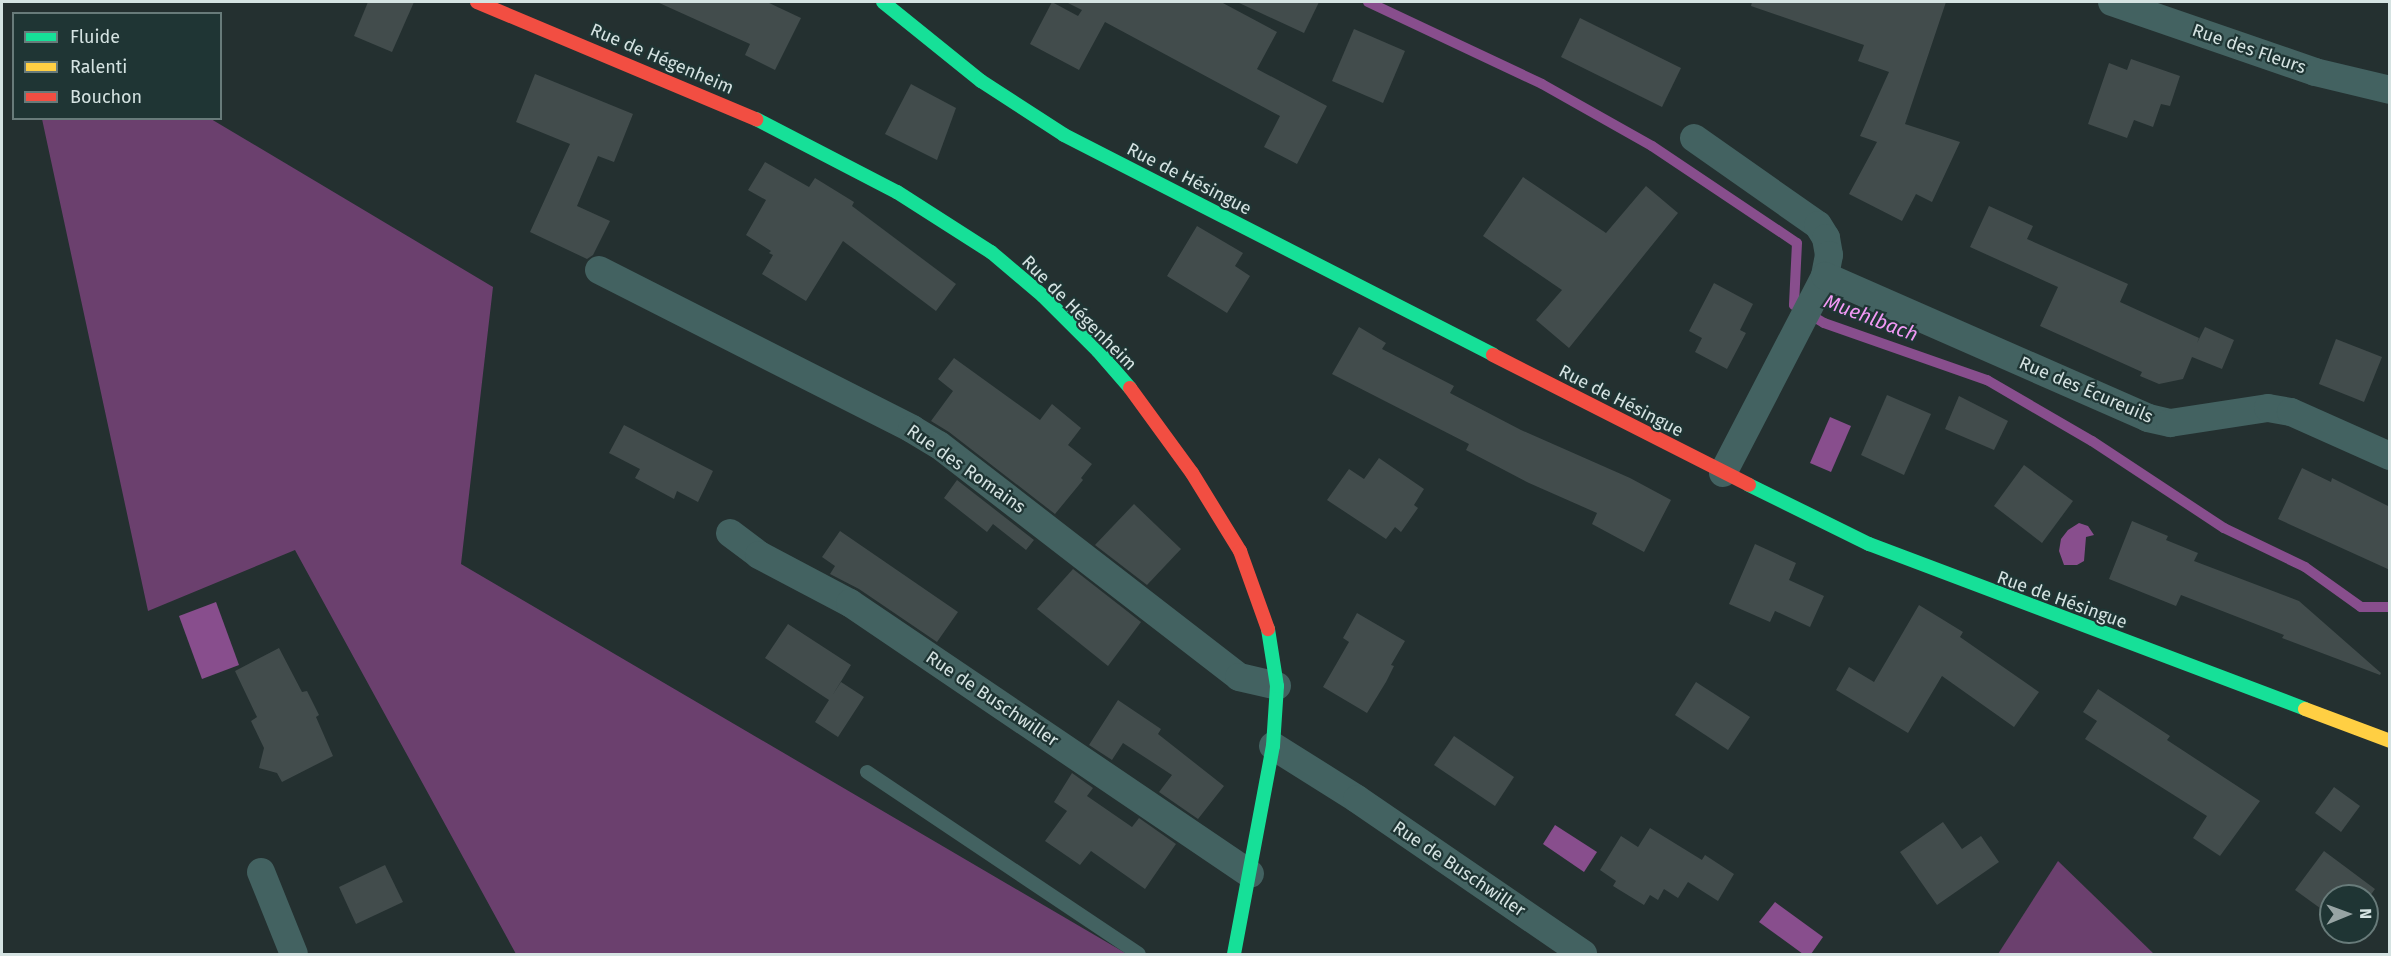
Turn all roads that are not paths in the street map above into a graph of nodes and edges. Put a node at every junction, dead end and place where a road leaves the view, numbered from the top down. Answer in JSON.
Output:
{"nodes":[{"id":1,"x":477,"y":2,"type":"edge"},
{"id":2,"x":883,"y":2,"type":"edge"},
{"id":3,"x":2112,"y":2,"type":"edge"},
{"id":4,"x":2390,"y":90,"type":"edge"},
{"id":5,"x":1694,"y":138,"type":"dead end"},
{"id":6,"x":599,"y":270,"type":"dead end"},
{"id":7,"x":1821,"y":283,"type":"junction"},
{"id":8,"x":2390,"y":456,"type":"edge"},
{"id":9,"x":1723,"y":473,"type":"junction"},
{"id":10,"x":730,"y":533,"type":"dead end"},
{"id":11,"x":1277,"y":686,"type":"junction"},
{"id":12,"x":2390,"y":741,"type":"edge"},
{"id":13,"x":1273,"y":746,"type":"junction"},
{"id":14,"x":867,"y":772,"type":"dead end"},
{"id":15,"x":261,"y":872,"type":"dead end"},
{"id":16,"x":1250,"y":874,"type":"junction"},
{"id":17,"x":294,"y":954,"type":"edge"},
{"id":18,"x":1139,"y":954,"type":"edge"},
{"id":19,"x":1234,"y":954,"type":"edge"},
{"id":20,"x":1583,"y":954,"type":"edge"}],
"edges":[{"from":1,"to":11,"type":"street","name":"Rue de Hégenheim"},
{"from":2,"to":9,"type":"street","name":"Rue de Hésingue"},
{"from":3,"to":4,"type":"street","name":"Rue des Fleurs"},
{"from":5,"to":7,"type":"street"},
{"from":6,"to":11,"type":"street","name":"Rue des Romains"},
{"from":7,"to":8,"type":"street","name":"Rue des Écureuils"},
{"from":7,"to":9,"type":"street"},
{"from":9,"to":12,"type":"street","name":"Rue de Hésingue"},
{"from":10,"to":16,"type":"street","name":"Rue de Buschwiller"},
{"from":11,"to":13,"type":"street","name":"Rue de Hégenheim"},
{"from":13,"to":16,"type":"street","name":"Rue de Hégenheim"},
{"from":13,"to":20,"type":"street","name":"Rue de Buschwiller"},
{"from":14,"to":18,"type":"lane"},
{"from":15,"to":17,"type":"street"},
{"from":16,"to":19,"type":"street"}]}
